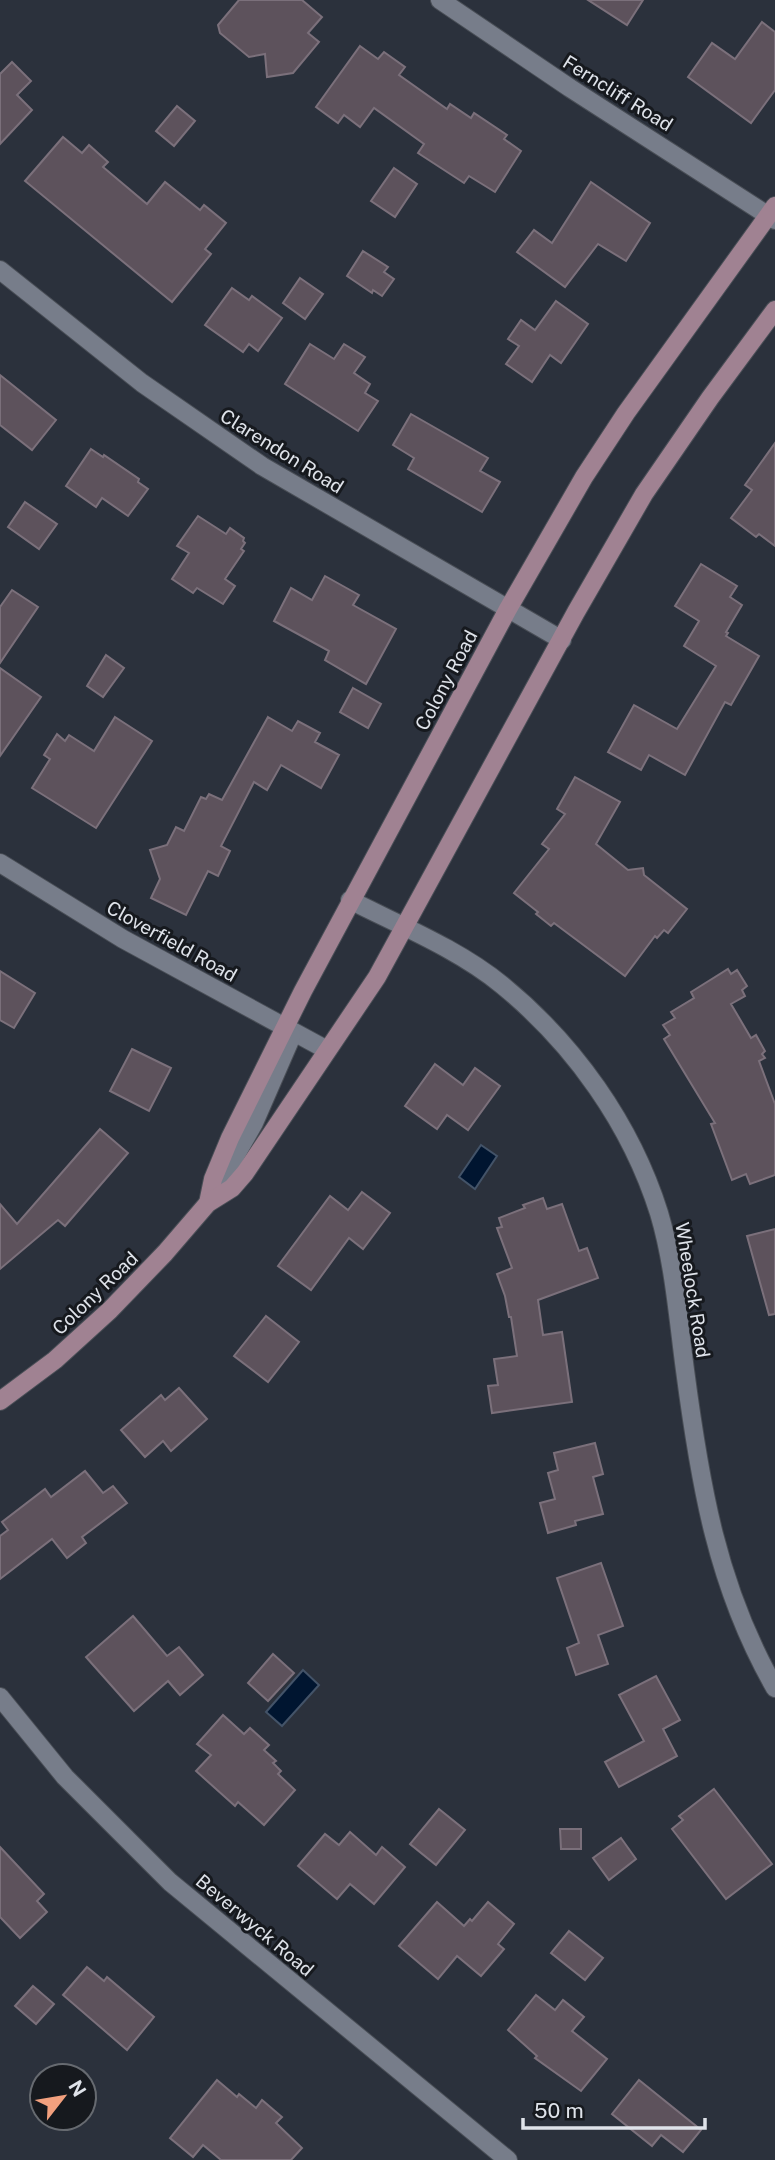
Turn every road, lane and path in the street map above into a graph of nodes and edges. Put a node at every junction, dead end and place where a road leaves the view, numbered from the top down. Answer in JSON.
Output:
{"nodes":[{"id":1,"x":440,"y":0,"type":"edge"},
{"id":2,"x":773,"y":214,"type":"edge"},
{"id":3,"x":0,"y":270,"type":"edge"},
{"id":4,"x":775,"y":310,"type":"edge"},
{"id":5,"x":508,"y":609,"type":"junction"},
{"id":6,"x":562,"y":640,"type":"junction"},
{"id":7,"x":0,"y":863,"type":"edge"},
{"id":8,"x":350,"y":900,"type":"junction"},
{"id":9,"x":405,"y":928,"type":"junction"},
{"id":10,"x":285,"y":1027,"type":"junction"},
{"id":11,"x":327,"y":1050,"type":"junction"},
{"id":12,"x":208,"y":1203,"type":"junction"},
{"id":13,"x":0,"y":1401,"type":"edge"},
{"id":14,"x":775,"y":1688,"type":"edge"},
{"id":15,"x":0,"y":1698,"type":"edge"},
{"id":16,"x":508,"y":2160,"type":"edge"}],
"edges":[{"from":1,"to":2,"type":"street","name":"Ferncliff Road"},
{"from":2,"to":5,"type":"street","name":"Colony Road"},
{"from":3,"to":5,"type":"street","name":"Clarendon Road"},
{"from":4,"to":6,"type":"street","name":"Colony Road"},
{"from":5,"to":6,"type":"street","name":"Clarendon Road"},
{"from":5,"to":8,"type":"street","name":"Colony Road"},
{"from":6,"to":9,"type":"street","name":"Colony Road"},
{"from":7,"to":10,"type":"street","name":"Cloverfield Road"},
{"from":8,"to":9,"type":"street","name":"Wheelock Road"},
{"from":8,"to":10,"type":"street","name":"Colony Road"},
{"from":9,"to":11,"type":"street","name":"Colony Road"},
{"from":9,"to":14,"type":"street","name":"Wheelock Road"},
{"from":10,"to":11,"type":"street","name":"Cloverfield Road"},
{"from":10,"to":12,"type":"street","name":"Colony Road"},
{"from":11,"to":12,"type":"street","name":"Colony Road"},
{"from":12,"to":13,"type":"street","name":"Colony Road"},
{"from":15,"to":16,"type":"street","name":"Beverwyck Road"}]}
